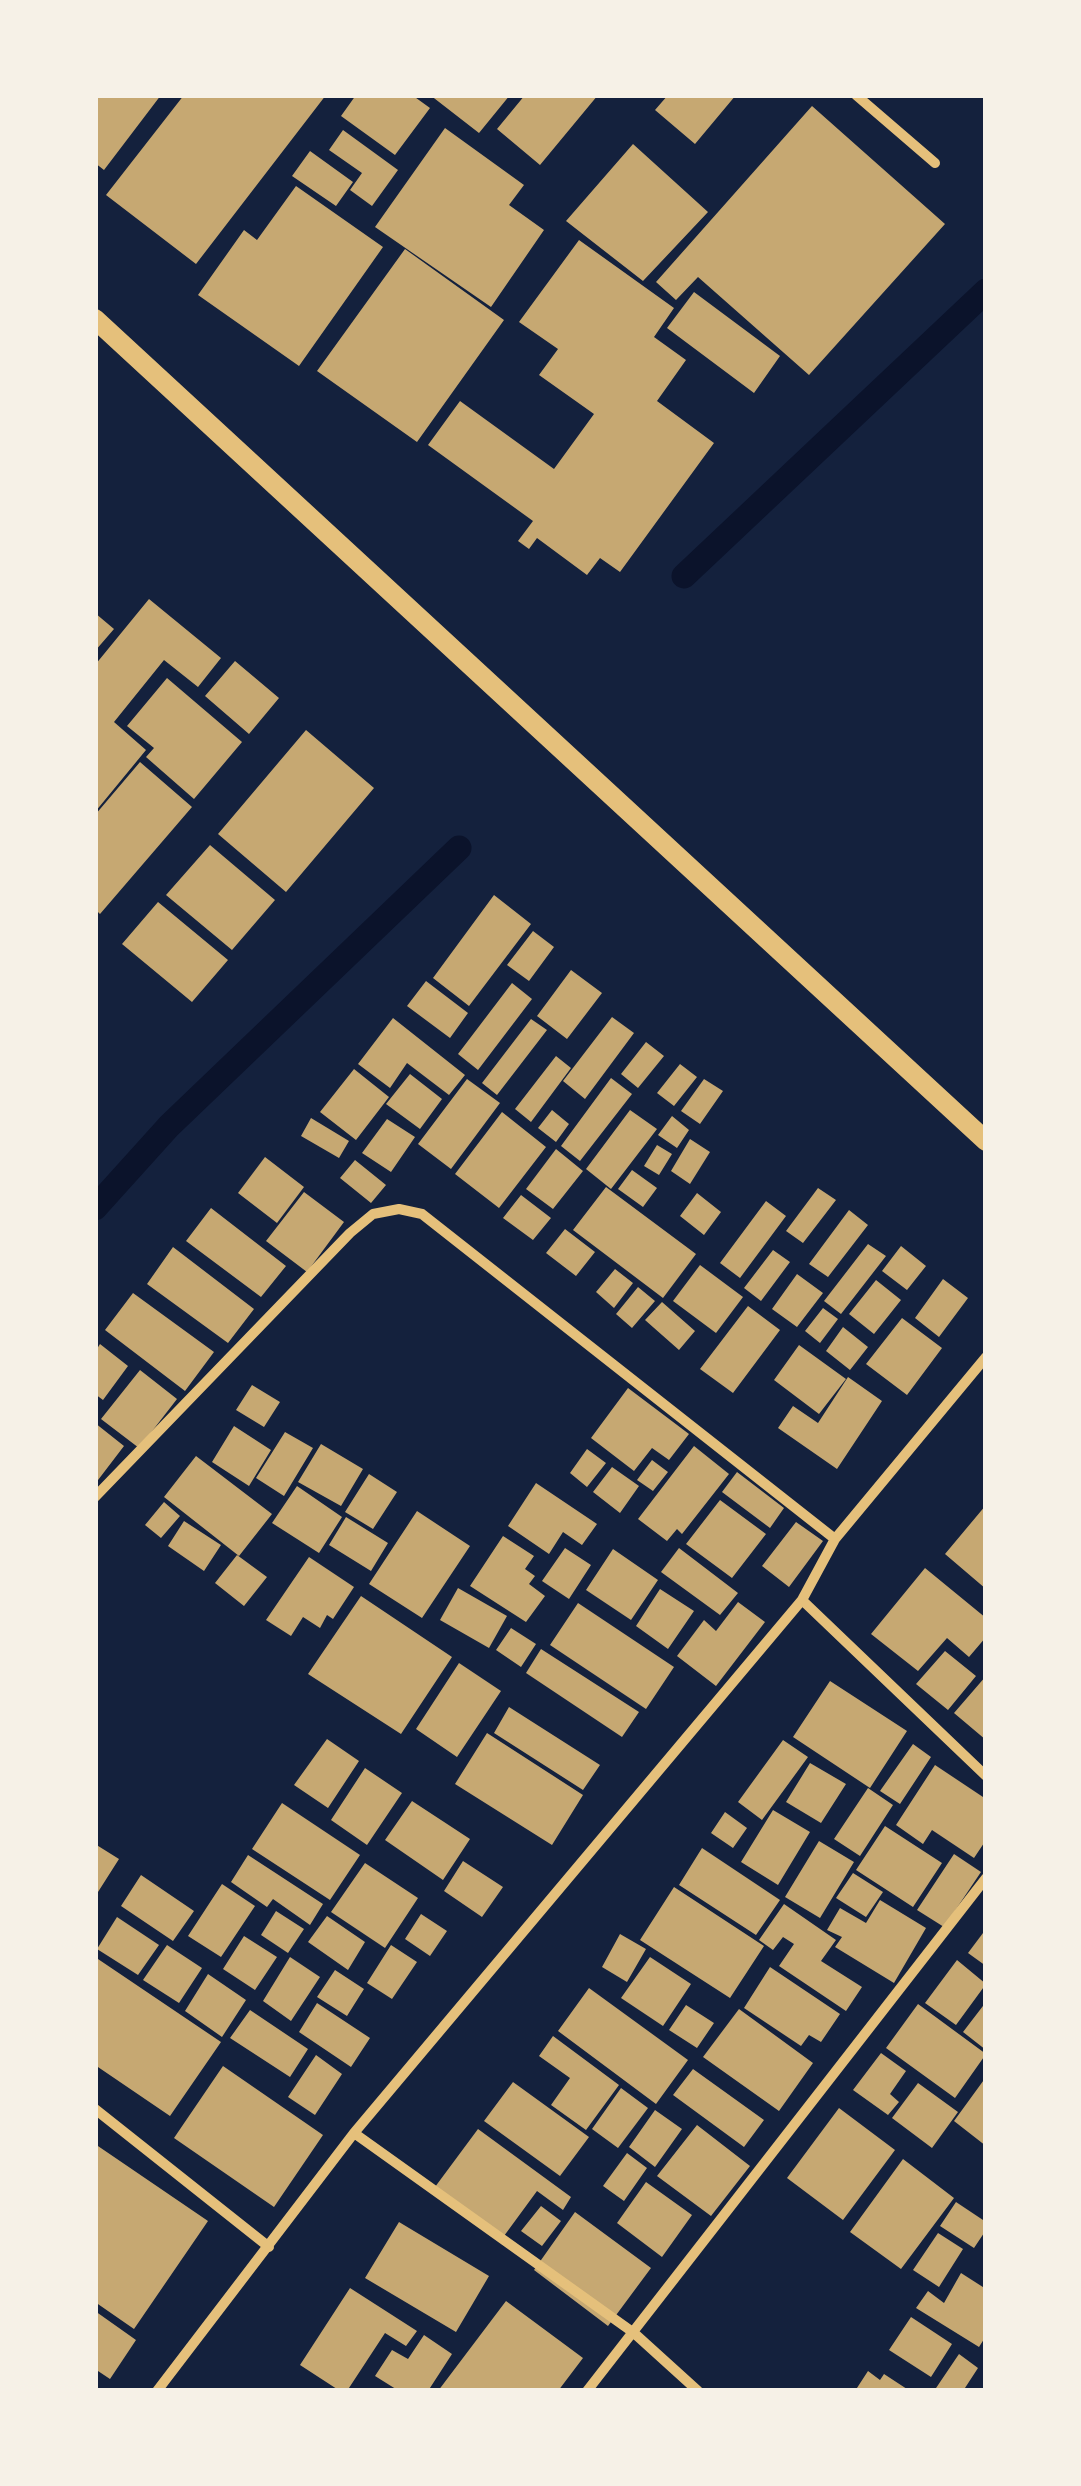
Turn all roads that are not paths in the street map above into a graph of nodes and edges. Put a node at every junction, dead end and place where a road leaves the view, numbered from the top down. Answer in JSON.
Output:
{"nodes":[{"id":1,"x":856,"y":95,"type":"edge"},
{"id":2,"x":936,"y":163,"type":"dead end"},
{"id":3,"x":95,"y":319,"type":"edge"},
{"id":4,"x":986,"y":1141,"type":"edge"},
{"id":5,"x":986,"y":1357,"type":"edge"},
{"id":6,"x":95,"y":1497,"type":"edge"},
{"id":7,"x":835,"y":1539,"type":"junction"},
{"id":8,"x":802,"y":1600,"type":"junction"},
{"id":9,"x":986,"y":1776,"type":"edge"},
{"id":10,"x":986,"y":1878,"type":"edge"},
{"id":11,"x":95,"y":2110,"type":"edge"},
{"id":12,"x":354,"y":2133,"type":"junction"},
{"id":13,"x":269,"y":2247,"type":"junction"},
{"id":14,"x":634,"y":2333,"type":"junction"},
{"id":15,"x":158,"y":2391,"type":"edge"},
{"id":16,"x":587,"y":2391,"type":"edge"},
{"id":17,"x":698,"y":2391,"type":"edge"}],
"edges":[{"from":1,"to":2,"type":"street"},
{"from":3,"to":4,"type":"main road"},
{"from":5,"to":7,"type":"street"},
{"from":6,"to":7,"type":"street"},
{"from":7,"to":8,"type":"street"},
{"from":8,"to":9,"type":"street"},
{"from":8,"to":12,"type":"street"},
{"from":10,"to":14,"type":"street"},
{"from":11,"to":13,"type":"street"},
{"from":12,"to":13,"type":"street"},
{"from":12,"to":14,"type":"street"},
{"from":13,"to":15,"type":"street"},
{"from":14,"to":16,"type":"street"},
{"from":14,"to":17,"type":"street"}]}
